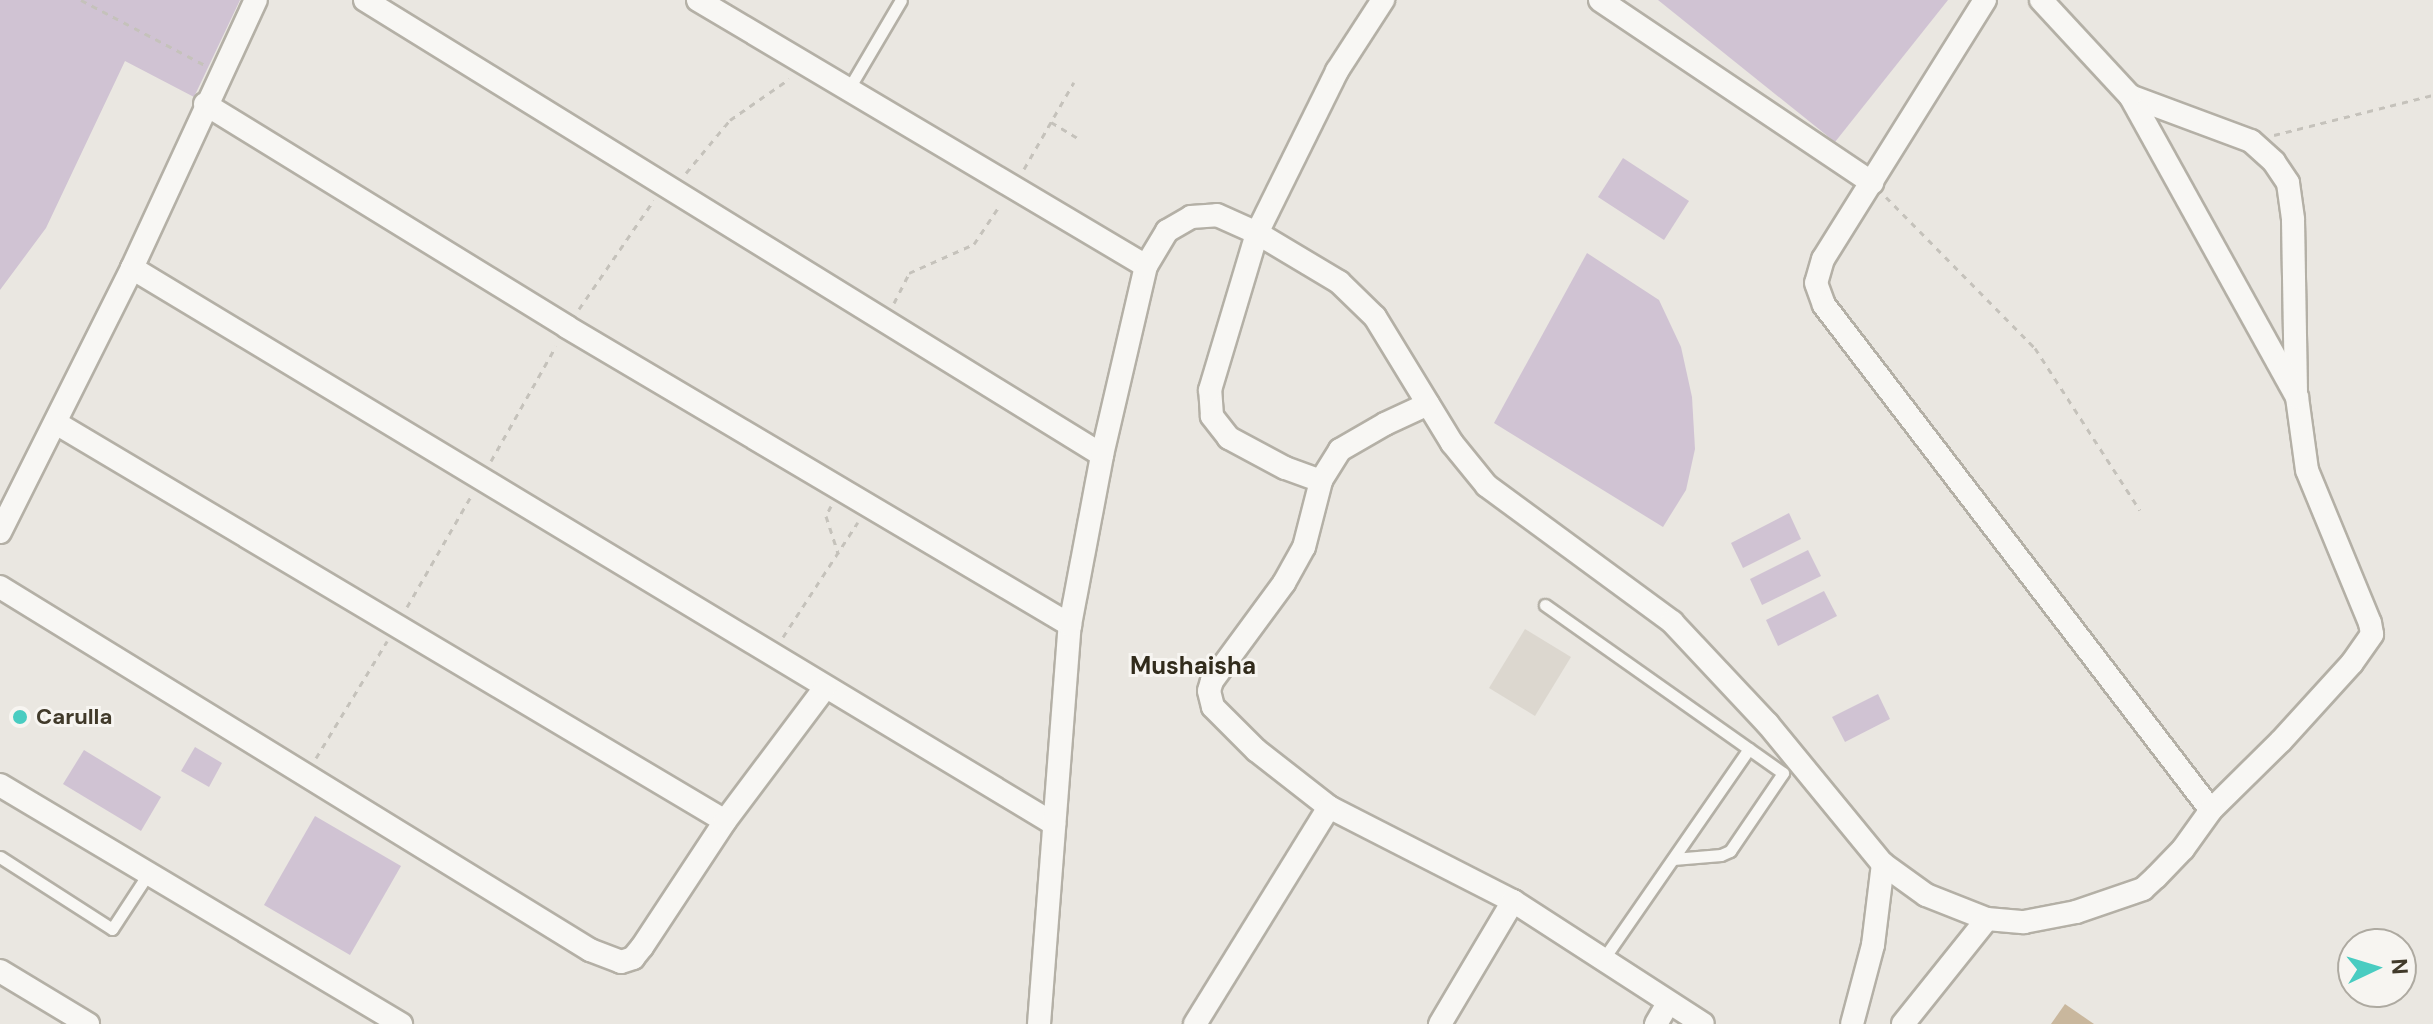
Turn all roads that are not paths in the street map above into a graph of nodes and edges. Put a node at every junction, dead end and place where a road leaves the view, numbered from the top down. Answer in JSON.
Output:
{"nodes":[{"id":1,"x":256,"y":0,"type":"edge"},
{"id":2,"x":365,"y":0,"type":"edge"},
{"id":3,"x":698,"y":0,"type":"edge"},
{"id":4,"x":901,"y":0,"type":"edge"},
{"id":5,"x":1383,"y":0,"type":"edge"},
{"id":6,"x":1600,"y":0,"type":"edge"},
{"id":7,"x":1985,"y":0,"type":"edge"},
{"id":8,"x":2041,"y":0,"type":"edge"},
{"id":9,"x":848,"y":90,"type":"junction"},
{"id":10,"x":2130,"y":96,"type":"junction"},
{"id":11,"x":205,"y":104,"type":"junction"},
{"id":12,"x":1872,"y":183,"type":"junction"},
{"id":13,"x":1257,"y":233,"type":"junction"},
{"id":14,"x":1146,"y":266,"type":"junction"},
{"id":15,"x":132,"y":268,"type":"junction"},
{"id":16,"x":2297,"y":397,"type":"junction"},
{"id":17,"x":1428,"y":404,"type":"junction"},
{"id":18,"x":56,"y":423,"type":"junction"},
{"id":19,"x":1102,"y":455,"type":"junction"},
{"id":20,"x":1321,"y":481,"type":"junction"},
{"id":21,"x":0,"y":532,"type":"edge"},
{"id":22,"x":0,"y":587,"type":"edge"},
{"id":23,"x":1545,"y":605,"type":"dead end"},
{"id":24,"x":1070,"y":625,"type":"junction"},
{"id":25,"x":825,"y":688,"type":"junction"},
{"id":26,"x":1749,"y":749,"type":"junction"},
{"id":27,"x":0,"y":785,"type":"edge"},
{"id":28,"x":1329,"y":807,"type":"junction"},
{"id":29,"x":2211,"y":810,"type":"junction"},
{"id":30,"x":725,"y":821,"type":"junction"},
{"id":31,"x":1054,"y":824,"type":"junction"},
{"id":32,"x":0,"y":857,"type":"edge"},
{"id":33,"x":1673,"y":859,"type":"junction"},
{"id":34,"x":1883,"y":864,"type":"junction"},
{"id":35,"x":148,"y":874,"type":"junction"},
{"id":36,"x":1513,"y":901,"type":"junction"},
{"id":37,"x":1987,"y":919,"type":"junction"},
{"id":38,"x":1602,"y":961,"type":"junction"},
{"id":39,"x":0,"y":971,"type":"edge"},
{"id":40,"x":1668,"y":1003,"type":"junction"},
{"id":41,"x":88,"y":1024,"type":"edge"},
{"id":42,"x":401,"y":1024,"type":"edge"},
{"id":43,"x":1040,"y":1024,"type":"edge"},
{"id":44,"x":1195,"y":1024,"type":"edge"},
{"id":45,"x":1440,"y":1024,"type":"edge"},
{"id":46,"x":1656,"y":1024,"type":"edge"},
{"id":47,"x":1703,"y":1024,"type":"edge"},
{"id":48,"x":1852,"y":1024,"type":"edge"},
{"id":49,"x":1903,"y":1024,"type":"edge"}],
"edges":[{"from":1,"to":11,"type":"street"},
{"from":2,"to":19,"type":"street"},
{"from":3,"to":9,"type":"street"},
{"from":4,"to":9,"type":"lane"},
{"from":5,"to":13,"type":"street"},
{"from":6,"to":12,"type":"street"},
{"from":7,"to":12,"type":"street"},
{"from":8,"to":10,"type":"street"},
{"from":9,"to":14,"type":"street"},
{"from":10,"to":16,"type":"street"},
{"from":10,"to":16,"type":"street"},
{"from":11,"to":15,"type":"street"},
{"from":11,"to":24,"type":"street"},
{"from":12,"to":29,"type":"street"},
{"from":13,"to":14,"type":"street"},
{"from":13,"to":17,"type":"street"},
{"from":13,"to":20,"type":"street"},
{"from":14,"to":19,"type":"street"},
{"from":15,"to":18,"type":"street"},
{"from":15,"to":25,"type":"street"},
{"from":16,"to":29,"type":"street"},
{"from":17,"to":20,"type":"street"},
{"from":17,"to":34,"type":"street"},
{"from":18,"to":21,"type":"street"},
{"from":18,"to":30,"type":"street"},
{"from":19,"to":24,"type":"street"},
{"from":20,"to":28,"type":"street"},
{"from":22,"to":30,"type":"street"},
{"from":23,"to":26,"type":"lane"},
{"from":24,"to":31,"type":"street"},
{"from":25,"to":30,"type":"street"},
{"from":25,"to":31,"type":"street"},
{"from":26,"to":33,"type":"lane"},
{"from":26,"to":33,"type":"lane"},
{"from":27,"to":35,"type":"street"},
{"from":28,"to":36,"type":"street"},
{"from":28,"to":44,"type":"street"},
{"from":29,"to":37,"type":"street"},
{"from":31,"to":43,"type":"street"},
{"from":32,"to":35,"type":"lane"},
{"from":33,"to":38,"type":"lane"},
{"from":34,"to":37,"type":"street"},
{"from":34,"to":48,"type":"street"},
{"from":35,"to":42,"type":"street"},
{"from":36,"to":38,"type":"street"},
{"from":36,"to":45,"type":"street"},
{"from":37,"to":49,"type":"street"},
{"from":38,"to":40,"type":"street"},
{"from":39,"to":41,"type":"street"},
{"from":40,"to":46,"type":"street"},
{"from":40,"to":47,"type":"street"}]}
